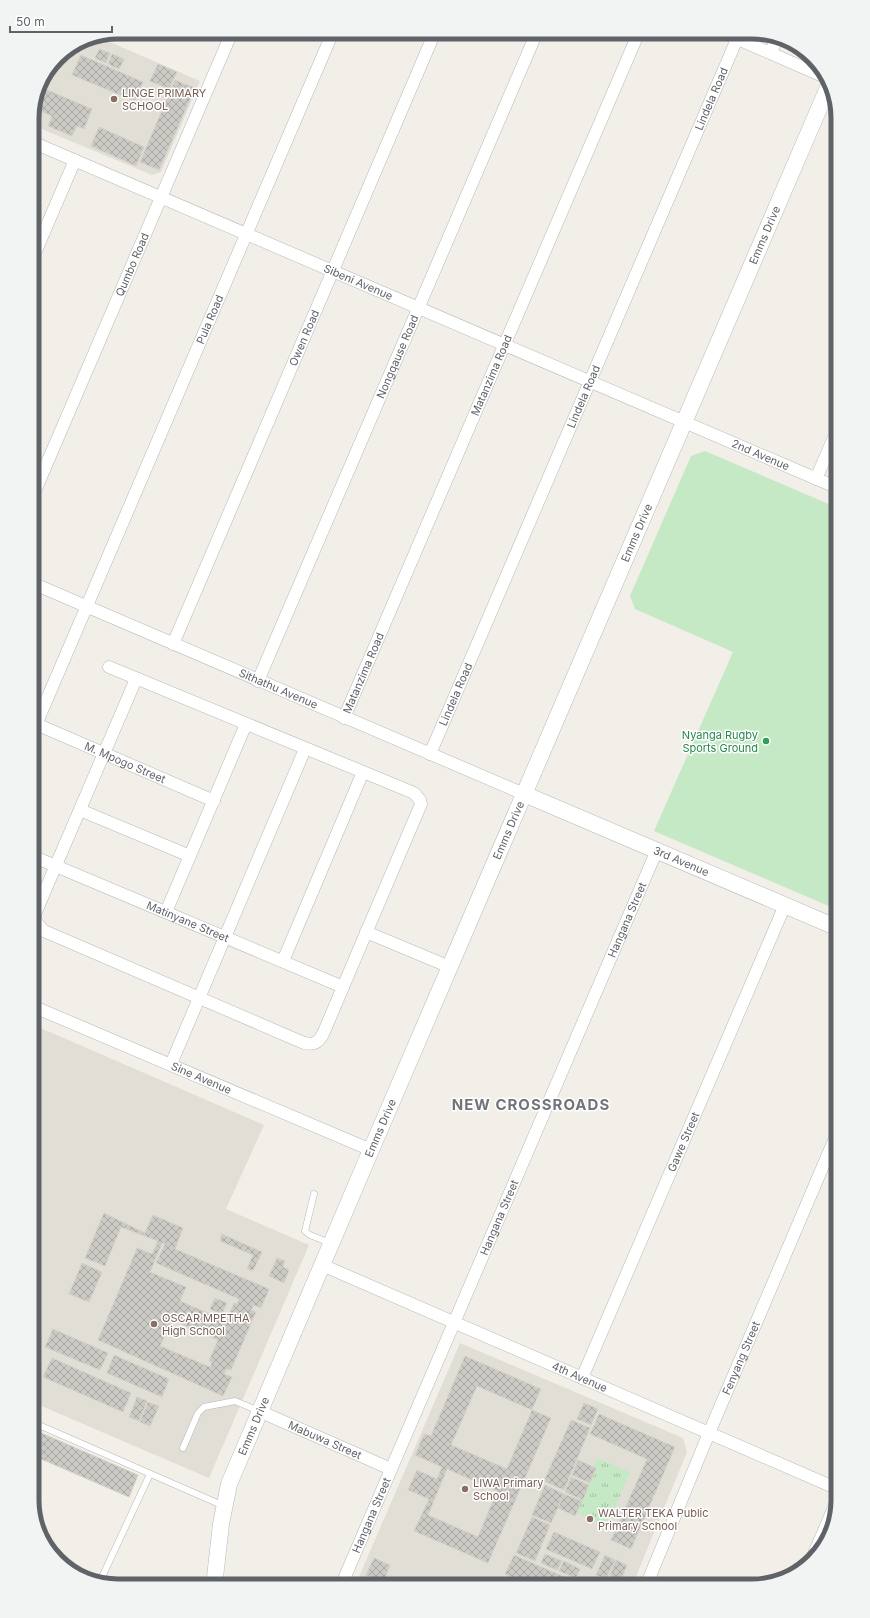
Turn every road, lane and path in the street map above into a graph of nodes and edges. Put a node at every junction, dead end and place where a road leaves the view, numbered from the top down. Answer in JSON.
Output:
{"nodes":[{"id":1,"x":229,"y":39,"type":"edge"},
{"id":2,"x":330,"y":39,"type":"edge"},
{"id":3,"x":432,"y":39,"type":"edge"},
{"id":4,"x":533,"y":39,"type":"edge"},
{"id":5,"x":636,"y":39,"type":"edge"},
{"id":6,"x":737,"y":39,"type":"joint"},
{"id":7,"x":775,"y":43,"type":"edge"},
{"id":8,"x":770,"y":53,"type":"junction"},
{"id":9,"x":817,"y":73,"type":"edge"},
{"id":10,"x":826,"y":91,"type":"edge"},
{"id":11,"x":39,"y":145,"type":"edge"},
{"id":12,"x":75,"y":160,"type":"junction"},
{"id":13,"x":161,"y":197,"type":"junction"},
{"id":14,"x":246,"y":234,"type":"junction"},
{"id":15,"x":39,"y":244,"type":"edge"},
{"id":16,"x":333,"y":271,"type":"junction"},
{"id":17,"x":419,"y":308,"type":"junction"},
{"id":18,"x":504,"y":344,"type":"junction"},
{"id":19,"x":590,"y":381,"type":"junction"},
{"id":20,"x":684,"y":421,"type":"junction"},
{"id":21,"x":831,"y":444,"type":"edge"},
{"id":22,"x":816,"y":479,"type":"junction"},
{"id":23,"x":39,"y":482,"type":"edge"},
{"id":24,"x":831,"y":485,"type":"edge"},
{"id":25,"x":39,"y":586,"type":"edge"},
{"id":26,"x":86,"y":606,"type":"junction"},
{"id":27,"x":173,"y":644,"type":"junction"},
{"id":28,"x":109,"y":667,"type":"dead end"},
{"id":29,"x":136,"y":678,"type":"junction"},
{"id":30,"x":258,"y":681,"type":"junction"},
{"id":31,"x":39,"y":717,"type":"edge"},
{"id":32,"x":344,"y":718,"type":"junction"},
{"id":33,"x":246,"y":724,"type":"junction"},
{"id":34,"x":39,"y":731,"type":"edge"},
{"id":35,"x":305,"y":749,"type":"junction"},
{"id":36,"x":104,"y":753,"type":"junction"},
{"id":37,"x":430,"y":754,"type":"junction"},
{"id":38,"x":363,"y":772,"type":"junction"},
{"id":39,"x":524,"y":794,"type":"junction"},
{"id":40,"x":214,"y":801,"type":"junction"},
{"id":41,"x":80,"y":810,"type":"junction"},
{"id":42,"x":657,"y":850,"type":"junction"},
{"id":43,"x":190,"y":856,"type":"junction"},
{"id":44,"x":39,"y":859,"type":"edge"},
{"id":45,"x":56,"y":866,"type":"junction"},
{"id":46,"x":39,"y":905,"type":"edge"},
{"id":47,"x":785,"y":905,"type":"junction"},
{"id":48,"x":166,"y":912,"type":"junction"},
{"id":49,"x":831,"y":925,"type":"edge"},
{"id":50,"x":39,"y":927,"type":"edge"},
{"id":51,"x":366,"y":932,"type":"junction"},
{"id":52,"x":225,"y":936,"type":"junction"},
{"id":53,"x":283,"y":961,"type":"junction"},
{"id":54,"x":450,"y":967,"type":"junction"},
{"id":55,"x":343,"y":987,"type":"junction"},
{"id":56,"x":199,"y":997,"type":"junction"},
{"id":57,"x":39,"y":1009,"type":"edge"},
{"id":58,"x":171,"y":1064,"type":"junction"},
{"id":59,"x":831,"y":1148,"type":"edge"},
{"id":60,"x":371,"y":1150,"type":"junction"},
{"id":61,"x":314,"y":1194,"type":"dead end"},
{"id":62,"x":331,"y":1244,"type":"junction"},
{"id":63,"x":322,"y":1265,"type":"junction"},
{"id":64,"x":453,"y":1322,"type":"junction"},
{"id":65,"x":582,"y":1378,"type":"junction"},
{"id":66,"x":259,"y":1411,"type":"junction"},
{"id":67,"x":39,"y":1425,"type":"edge"},
{"id":68,"x":709,"y":1433,"type":"junction"},
{"id":69,"x":183,"y":1448,"type":"dead end"},
{"id":70,"x":391,"y":1469,"type":"junction"},
{"id":71,"x":150,"y":1474,"type":"junction"},
{"id":72,"x":831,"y":1486,"type":"edge"},
{"id":73,"x":224,"y":1506,"type":"junction"},
{"id":74,"x":827,"y":1524,"type":"edge"},
{"id":75,"x":819,"y":1543,"type":"edge"},
{"id":76,"x":101,"y":1577,"type":"edge"},
{"id":77,"x":215,"y":1579,"type":"edge"},
{"id":78,"x":344,"y":1579,"type":"edge"},
{"id":79,"x":649,"y":1579,"type":"edge"}],
"edges":[{"from":1,"to":13,"type":"street","name":"Qumbo Road"},
{"from":2,"to":14,"type":"street","name":"Pula Road"},
{"from":3,"to":16,"type":"street","name":"Owen Road"},
{"from":4,"to":17,"type":"street","name":"Nongqause Road"},
{"from":5,"to":18,"type":"street","name":"Matanzima Road"},
{"from":6,"to":8,"type":"street"},
{"from":6,"to":19,"type":"street","name":"Lindela Road"},
{"from":7,"to":8,"type":"street"},
{"from":8,"to":9,"type":"street"},
{"from":10,"to":20,"type":"street","name":"Emms Drive"},
{"from":11,"to":12,"type":"street","name":"Sibeni Avenue"},
{"from":12,"to":13,"type":"street","name":"Sibeni Avenue"},
{"from":12,"to":15,"type":"street"},
{"from":13,"to":14,"type":"street","name":"Sibeni Avenue"},
{"from":13,"to":23,"type":"street","name":"Qumbo Road"},
{"from":14,"to":16,"type":"street","name":"Sibeni Avenue"},
{"from":14,"to":26,"type":"street","name":"Pula Road"},
{"from":16,"to":17,"type":"street","name":"Sibeni Avenue"},
{"from":16,"to":27,"type":"street","name":"Owen Road"},
{"from":17,"to":18,"type":"street","name":"Sibeni Avenue"},
{"from":17,"to":30,"type":"street","name":"Nongqause Road"},
{"from":18,"to":19,"type":"street","name":"Sibeni Avenue"},
{"from":18,"to":32,"type":"street","name":"Matanzima Road"},
{"from":19,"to":20,"type":"street","name":"Sibeni Avenue"},
{"from":19,"to":37,"type":"street","name":"Lindela Road"},
{"from":20,"to":22,"type":"street","name":"2nd Avenue"},
{"from":20,"to":39,"type":"street","name":"Emms Drive"},
{"from":21,"to":22,"type":"street"},
{"from":22,"to":24,"type":"street","name":"2nd Avenue"},
{"from":25,"to":26,"type":"street","name":"Sithathu Avenue"},
{"from":26,"to":27,"type":"street","name":"Sithathu Avenue"},
{"from":26,"to":31,"type":"street","name":"Pula Road"},
{"from":27,"to":30,"type":"street","name":"Sithathu Avenue"},
{"from":28,"to":29,"type":"street"},
{"from":29,"to":33,"type":"street"},
{"from":29,"to":36,"type":"street"},
{"from":30,"to":32,"type":"street","name":"Sithathu Avenue"},
{"from":32,"to":37,"type":"street","name":"Sithathu Avenue"},
{"from":33,"to":35,"type":"street"},
{"from":33,"to":40,"type":"street"},
{"from":34,"to":36,"type":"street","name":"M. Mpogo Street"},
{"from":35,"to":38,"type":"street"},
{"from":35,"to":52,"type":"street"},
{"from":36,"to":40,"type":"street","name":"M. Mpogo Street"},
{"from":36,"to":41,"type":"street"},
{"from":37,"to":39,"type":"street","name":"Sithathu Avenue"},
{"from":38,"to":51,"type":"street"},
{"from":38,"to":53,"type":"street"},
{"from":39,"to":42,"type":"street","name":"3rd Avenue"},
{"from":39,"to":54,"type":"street","name":"Emms Drive"},
{"from":40,"to":43,"type":"street"},
{"from":41,"to":43,"type":"street"},
{"from":41,"to":45,"type":"street"},
{"from":42,"to":47,"type":"street","name":"3rd Avenue"},
{"from":42,"to":64,"type":"street","name":"Hangana Street"},
{"from":43,"to":48,"type":"street"},
{"from":44,"to":45,"type":"street","name":"Matinyane Street"},
{"from":45,"to":46,"type":"street"},
{"from":45,"to":48,"type":"street","name":"Matinyane Street"},
{"from":47,"to":49,"type":"street","name":"3rd Avenue"},
{"from":47,"to":65,"type":"street","name":"Gawe Street"},
{"from":48,"to":52,"type":"street","name":"Matinyane Street"},
{"from":50,"to":56,"type":"street"},
{"from":51,"to":54,"type":"street"},
{"from":51,"to":55,"type":"street"},
{"from":52,"to":53,"type":"street","name":"Matinyane Street"},
{"from":52,"to":56,"type":"street"},
{"from":53,"to":55,"type":"street","name":"Matinyane Street"},
{"from":54,"to":60,"type":"street","name":"Emms Drive"},
{"from":55,"to":56,"type":"street"},
{"from":56,"to":58,"type":"street"},
{"from":57,"to":58,"type":"street","name":"Sine Avenue"},
{"from":58,"to":60,"type":"street","name":"Sine Avenue"},
{"from":59,"to":68,"type":"street","name":"Fenyang Street"},
{"from":60,"to":62,"type":"street","name":"Emms Drive"},
{"from":61,"to":62,"type":"lane"},
{"from":62,"to":63,"type":"street","name":"Emms Drive"},
{"from":63,"to":64,"type":"street","name":"4th Avenue"},
{"from":63,"to":66,"type":"street","name":"Emms Drive"},
{"from":64,"to":65,"type":"street","name":"4th Avenue"},
{"from":64,"to":70,"type":"street","name":"Hangana Street"},
{"from":65,"to":68,"type":"street","name":"4th Avenue"},
{"from":66,"to":69,"type":"lane"},
{"from":66,"to":70,"type":"street","name":"Mabuwa Street"},
{"from":66,"to":73,"type":"street","name":"Emms Drive"},
{"from":67,"to":71,"type":"lane"},
{"from":68,"to":72,"type":"street","name":"4th Avenue"},
{"from":68,"to":79,"type":"street","name":"Fenyang Street"},
{"from":70,"to":78,"type":"street","name":"Hangana Street"},
{"from":71,"to":73,"type":"lane"},
{"from":71,"to":76,"type":"lane"},
{"from":73,"to":77,"type":"street","name":"Emms Drive"},
{"from":74,"to":75,"type":"street"}]}
